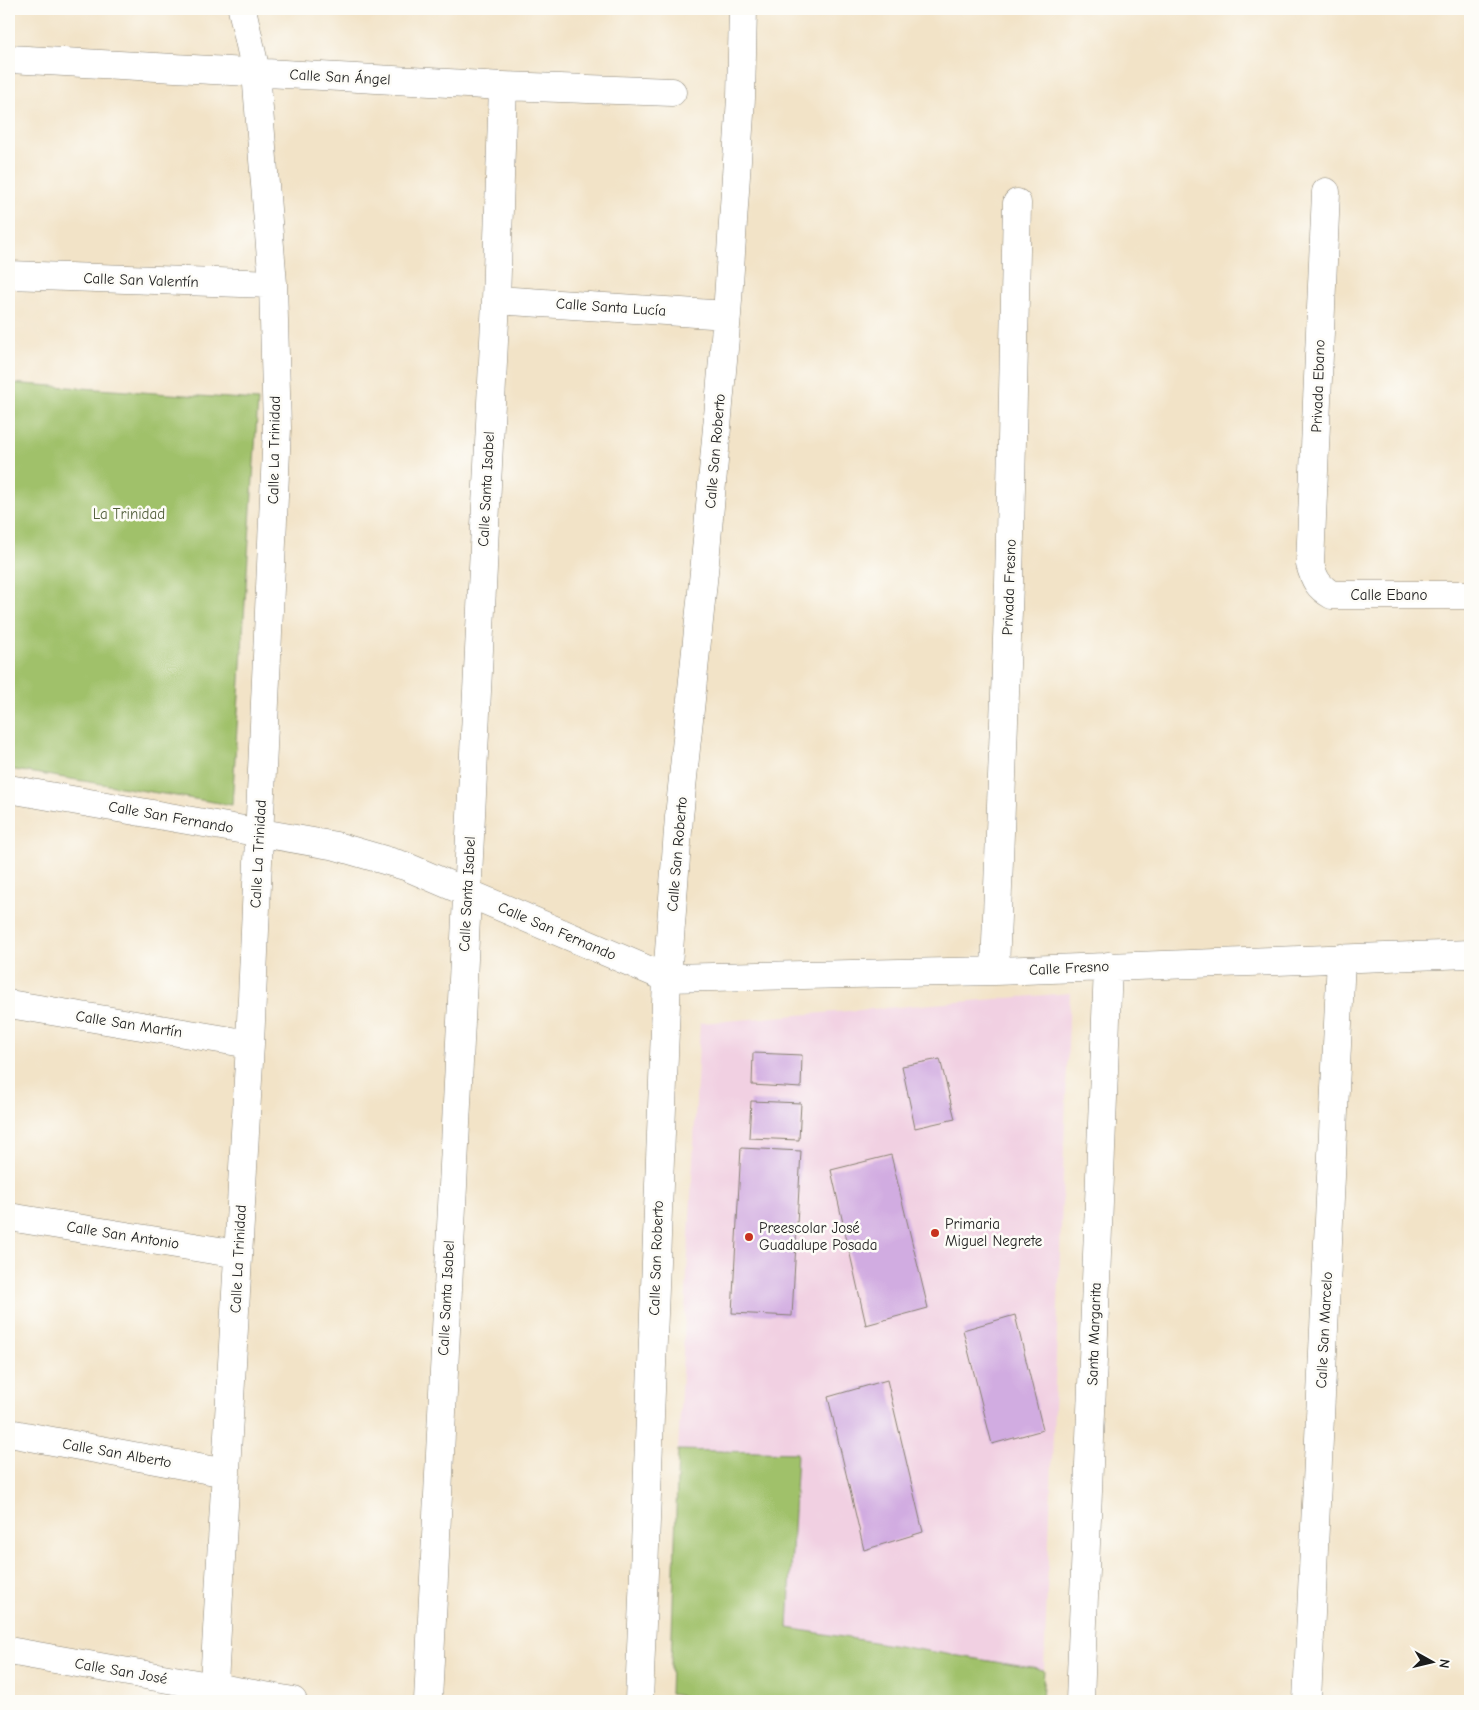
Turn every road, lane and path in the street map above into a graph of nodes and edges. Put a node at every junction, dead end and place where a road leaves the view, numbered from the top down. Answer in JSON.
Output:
{"nodes":[{"id":1,"x":242,"y":9,"type":"edge"},
{"id":2,"x":743,"y":9,"type":"edge"},
{"id":3,"x":9,"y":59,"type":"edge"},
{"id":4,"x":256,"y":72,"type":"junction"},
{"id":5,"x":503,"y":86,"type":"junction"},
{"id":6,"x":672,"y":92,"type":"dead end"},
{"id":7,"x":1326,"y":192,"type":"dead end"},
{"id":8,"x":1017,"y":203,"type":"dead end"},
{"id":9,"x":9,"y":275,"type":"edge"},
{"id":10,"x":272,"y":284,"type":"junction"},
{"id":11,"x":496,"y":300,"type":"junction"},
{"id":12,"x":727,"y":315,"type":"junction"},
{"id":13,"x":1314,"y":579,"type":"joint"},
{"id":14,"x":1470,"y":595,"type":"edge"},
{"id":15,"x":9,"y":789,"type":"edge"},
{"id":16,"x":258,"y":832,"type":"junction"},
{"id":17,"x":467,"y":892,"type":"junction"},
{"id":18,"x":1470,"y":954,"type":"edge"},
{"id":19,"x":1341,"y":958,"type":"junction"},
{"id":20,"x":1108,"y":966,"type":"junction"},
{"id":21,"x":995,"y":971,"type":"junction"},
{"id":22,"x":667,"y":978,"type":"junction"},
{"id":23,"x":9,"y":1004,"type":"edge"},
{"id":24,"x":250,"y":1044,"type":"junction"},
{"id":25,"x":9,"y":1217,"type":"edge"},
{"id":26,"x":238,"y":1254,"type":"junction"},
{"id":27,"x":9,"y":1433,"type":"edge"},
{"id":28,"x":226,"y":1472,"type":"junction"},
{"id":29,"x":9,"y":1651,"type":"edge"},
{"id":30,"x":214,"y":1694,"type":"edge"},
{"id":31,"x":293,"y":1701,"type":"edge"},
{"id":32,"x":428,"y":1701,"type":"edge"},
{"id":33,"x":639,"y":1701,"type":"edge"},
{"id":34,"x":1080,"y":1701,"type":"edge"},
{"id":35,"x":1307,"y":1701,"type":"edge"}],
"edges":[{"from":1,"to":4,"type":"street","name":"Calle La Trinidad"},
{"from":2,"to":12,"type":"street","name":"Calle San Roberto"},
{"from":3,"to":4,"type":"street","name":"Calle San Ángel"},
{"from":4,"to":5,"type":"street","name":"Calle San Ángel"},
{"from":4,"to":10,"type":"street","name":"Calle La Trinidad"},
{"from":5,"to":6,"type":"street","name":"Calle San Ángel"},
{"from":5,"to":11,"type":"street","name":"Calle Santa Isabel"},
{"from":7,"to":13,"type":"street","name":"Privada Ebano"},
{"from":8,"to":21,"type":"street","name":"Privada Fresno"},
{"from":9,"to":10,"type":"street","name":"Calle San Valentín"},
{"from":10,"to":16,"type":"street","name":"Calle La Trinidad"},
{"from":11,"to":12,"type":"street","name":"Calle Santa Lucía"},
{"from":11,"to":17,"type":"street","name":"Calle Santa Isabel"},
{"from":12,"to":22,"type":"street","name":"Calle San Roberto"},
{"from":13,"to":14,"type":"street","name":"Calle Ebano"},
{"from":15,"to":16,"type":"street","name":"Calle San Fernando"},
{"from":16,"to":17,"type":"street","name":"Calle San Fernando"},
{"from":16,"to":24,"type":"street","name":"Calle La Trinidad"},
{"from":17,"to":22,"type":"street","name":"Calle San Fernando"},
{"from":17,"to":32,"type":"street","name":"Calle Santa Isabel"},
{"from":18,"to":19,"type":"street","name":"Calle Fresno"},
{"from":19,"to":20,"type":"street","name":"Calle Fresno"},
{"from":19,"to":35,"type":"street","name":"Calle San Marcelo"},
{"from":20,"to":21,"type":"street","name":"Calle Fresno"},
{"from":20,"to":34,"type":"street","name":"Santa Margarita"},
{"from":21,"to":22,"type":"street","name":"Calle Fresno"},
{"from":22,"to":33,"type":"street","name":"Calle San Roberto"},
{"from":23,"to":24,"type":"street","name":"Calle San Martín"},
{"from":24,"to":26,"type":"street","name":"Calle La Trinidad"},
{"from":25,"to":26,"type":"street","name":"Calle San Antonio"},
{"from":26,"to":28,"type":"street","name":"Calle La Trinidad"},
{"from":27,"to":28,"type":"street","name":"Calle San Alberto"},
{"from":28,"to":30,"type":"street","name":"Calle La Trinidad"},
{"from":29,"to":30,"type":"street","name":"Calle San José"},
{"from":30,"to":31,"type":"street","name":"Calle San José"}]}
